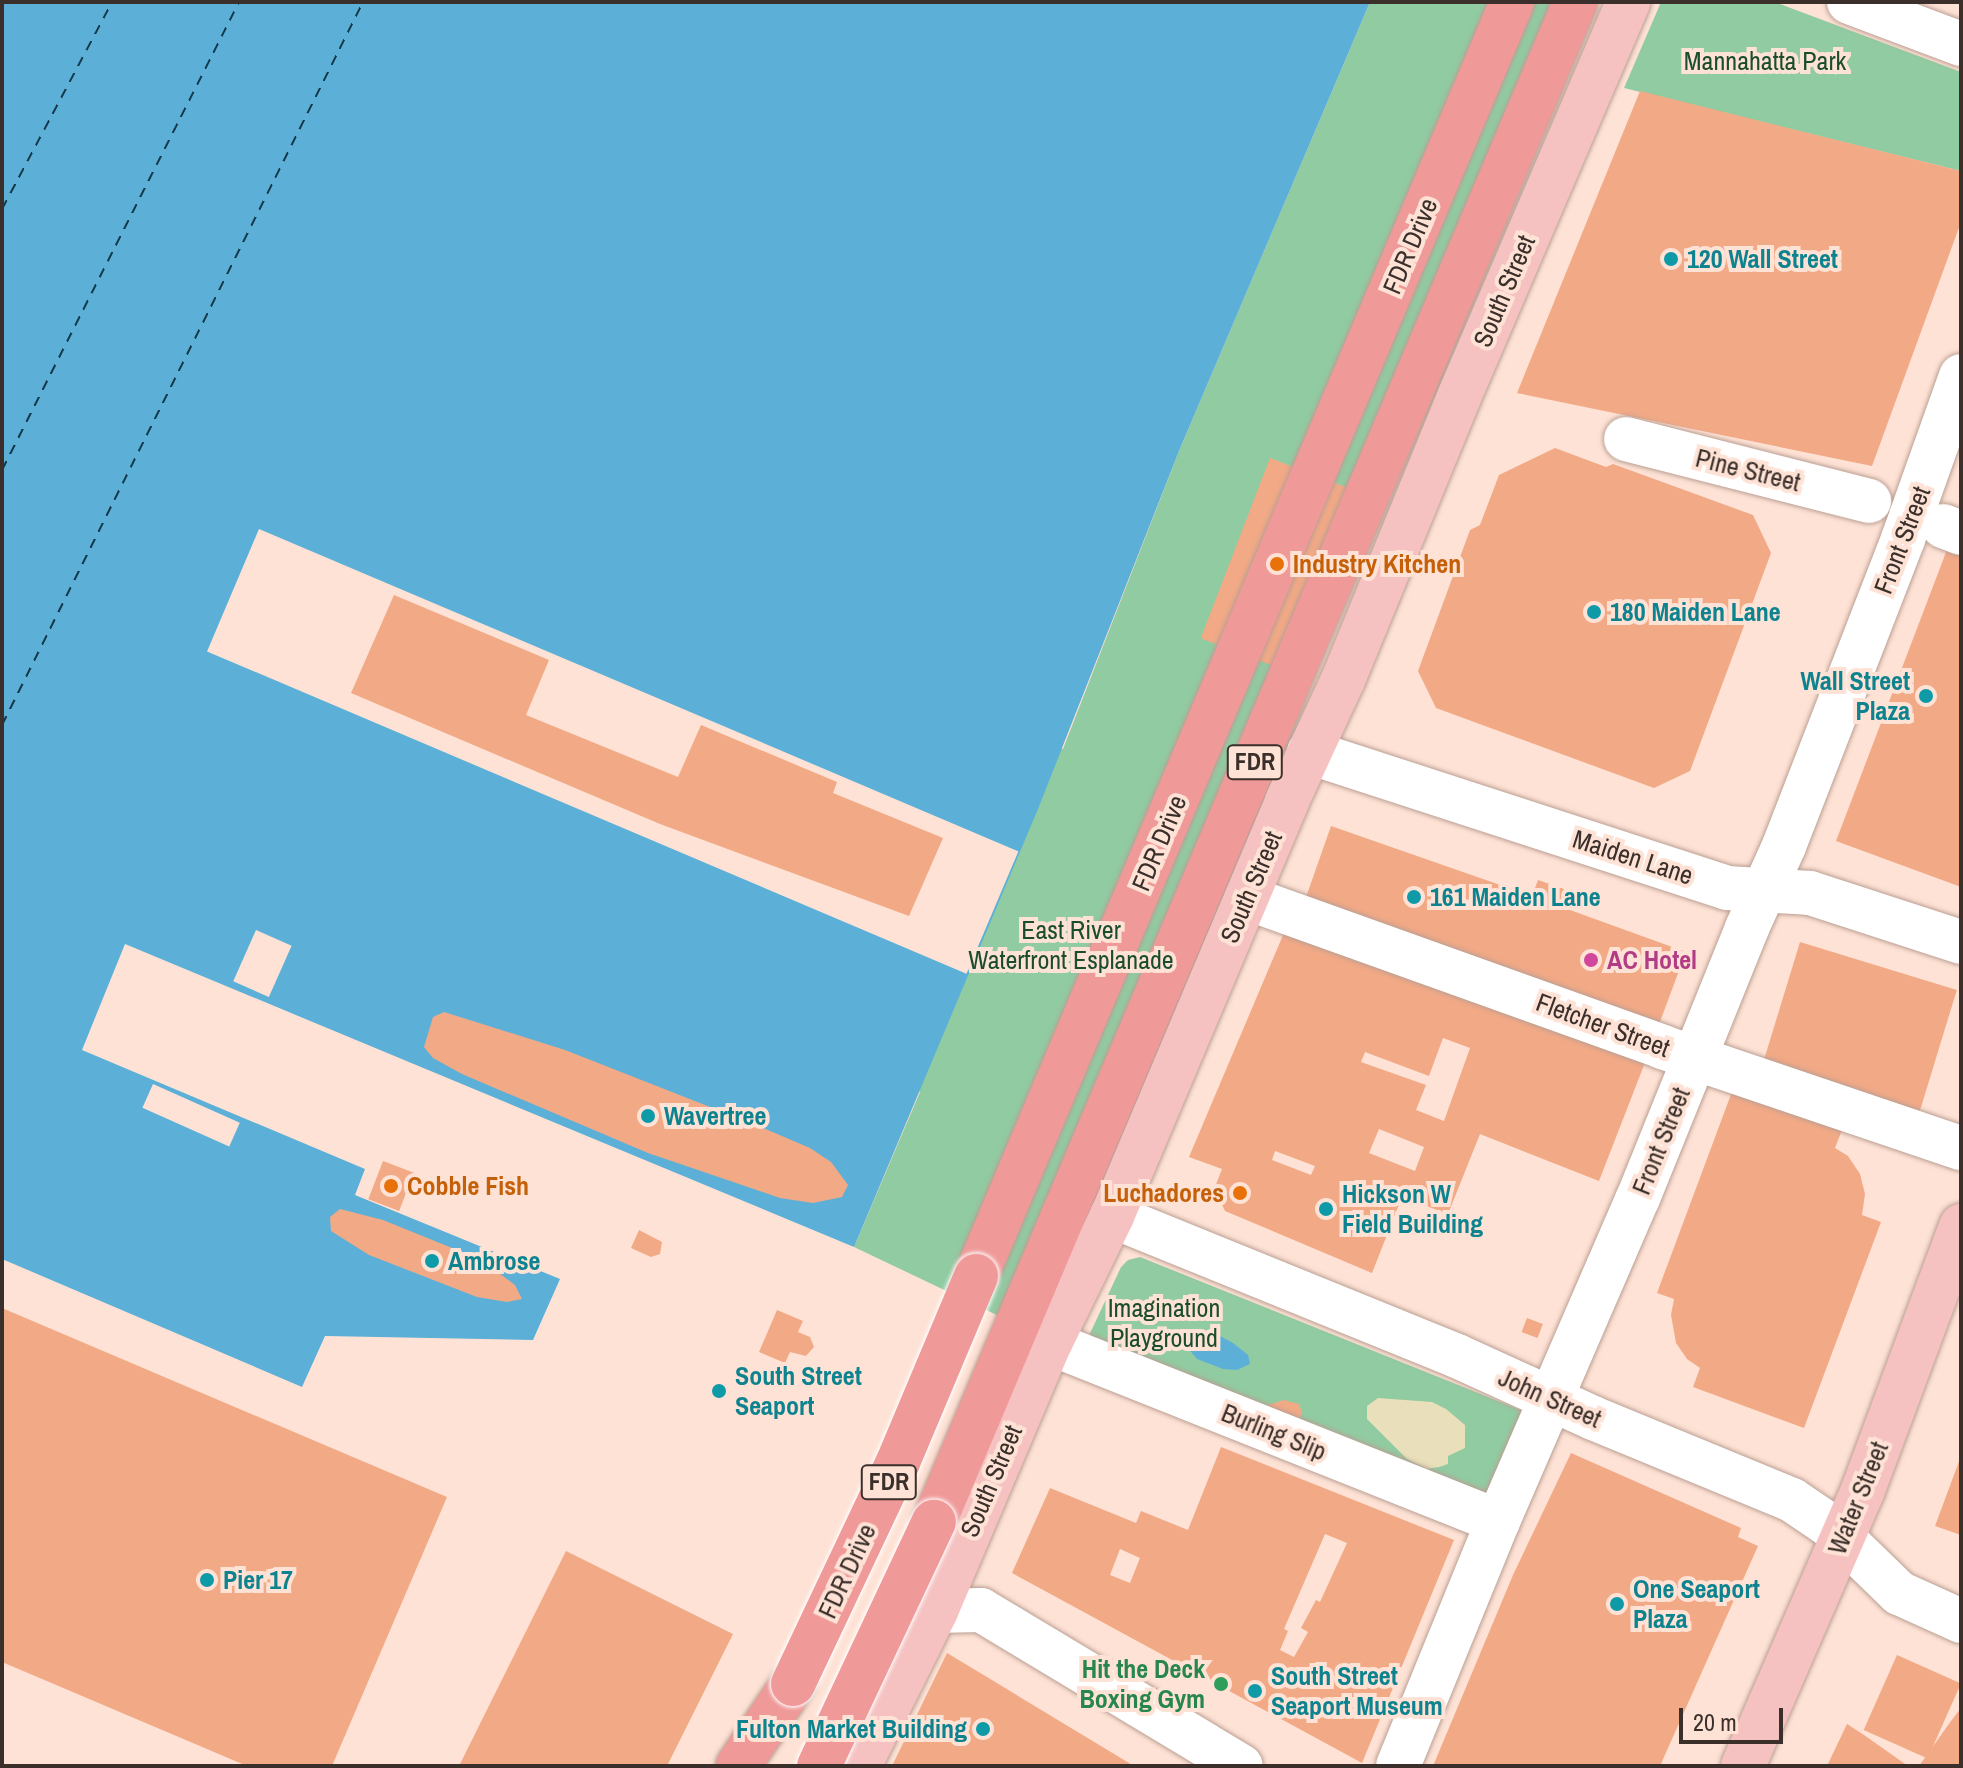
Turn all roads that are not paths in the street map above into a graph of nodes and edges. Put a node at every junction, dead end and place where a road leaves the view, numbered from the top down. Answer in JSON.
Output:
{"nodes":[{"id":1,"x":1512,"y":2,"type":"edge"},
{"id":2,"x":1575,"y":2,"type":"edge"},
{"id":3,"x":1628,"y":2,"type":"edge"},
{"id":4,"x":1849,"y":2,"type":"edge"},
{"id":5,"x":1961,"y":44,"type":"edge"},
{"id":6,"x":1961,"y":376,"type":"edge"},
{"id":7,"x":1626,"y":439,"type":"dead end"},
{"id":8,"x":1869,"y":501,"type":"dead end"},
{"id":9,"x":1309,"y":752,"type":"junction"},
{"id":10,"x":1764,"y":891,"type":"junction"},
{"id":11,"x":1247,"y":898,"type":"junction"},
{"id":12,"x":1961,"y":942,"type":"edge"},
{"id":13,"x":1694,"y":1058,"type":"junction"},
{"id":14,"x":1961,"y":1148,"type":"edge"},
{"id":15,"x":1112,"y":1216,"type":"junction"},
{"id":16,"x":1961,"y":1226,"type":"edge"},
{"id":17,"x":1050,"y":1343,"type":"junction"},
{"id":18,"x":1550,"y":1399,"type":"junction"},
{"id":19,"x":1498,"y":1521,"type":"junction"},
{"id":20,"x":1843,"y":1538,"type":"junction"},
{"id":21,"x":936,"y":1611,"type":"junction"},
{"id":22,"x":1961,"y":1621,"type":"edge"},
{"id":23,"x":793,"y":1684,"type":"junction"},
{"id":24,"x":738,"y":1766,"type":"edge"},
{"id":25,"x":752,"y":1766,"type":"edge"},
{"id":26,"x":819,"y":1766,"type":"edge"},
{"id":27,"x":859,"y":1766,"type":"edge"},
{"id":28,"x":1241,"y":1766,"type":"edge"},
{"id":29,"x":1398,"y":1766,"type":"edge"},
{"id":30,"x":1743,"y":1766,"type":"edge"}],
"edges":[{"from":1,"to":23,"type":"highway","name":"FDR Drive","number":"FDR","bridge":true},
{"from":2,"to":26,"type":"highway","number":"FDR","bridge":true},
{"from":3,"to":9,"type":"main road","name":"South Street"},
{"from":4,"to":5,"type":"street"},
{"from":6,"to":10,"type":"street","name":"Front Street"},
{"from":7,"to":8,"type":"street","name":"Pine Street"},
{"from":9,"to":10,"type":"street","name":"Maiden Lane"},
{"from":9,"to":11,"type":"main road","name":"South Street"},
{"from":10,"to":12,"type":"street","name":"Maiden Lane"},
{"from":10,"to":13,"type":"street","name":"Front Street"},
{"from":11,"to":13,"type":"street","name":"Fletcher Street"},
{"from":11,"to":15,"type":"main road","name":"South Street"},
{"from":13,"to":14,"type":"street","name":"Fletcher Street"},
{"from":13,"to":18,"type":"street","name":"Front Street"},
{"from":15,"to":17,"type":"main road","name":"South Street"},
{"from":15,"to":18,"type":"street","name":"John Street"},
{"from":16,"to":20,"type":"main road","name":"Water Street"},
{"from":17,"to":19,"type":"street","name":"Burling Slip"},
{"from":17,"to":21,"type":"main road","name":"South Street"},
{"from":18,"to":19,"type":"street","name":"Front Street"},
{"from":18,"to":20,"type":"street","name":"John Street"},
{"from":19,"to":29,"type":"street","name":"Front Street"},
{"from":20,"to":22,"type":"street","name":"John Street"},
{"from":20,"to":30,"type":"main road","name":"Water Street"},
{"from":21,"to":27,"type":"main road","name":"South Street"},
{"from":21,"to":28,"type":"street"},
{"from":23,"to":24,"type":"highway"},
{"from":23,"to":25,"type":"highway","name":"FDR Drive","number":"FDR"}]}
